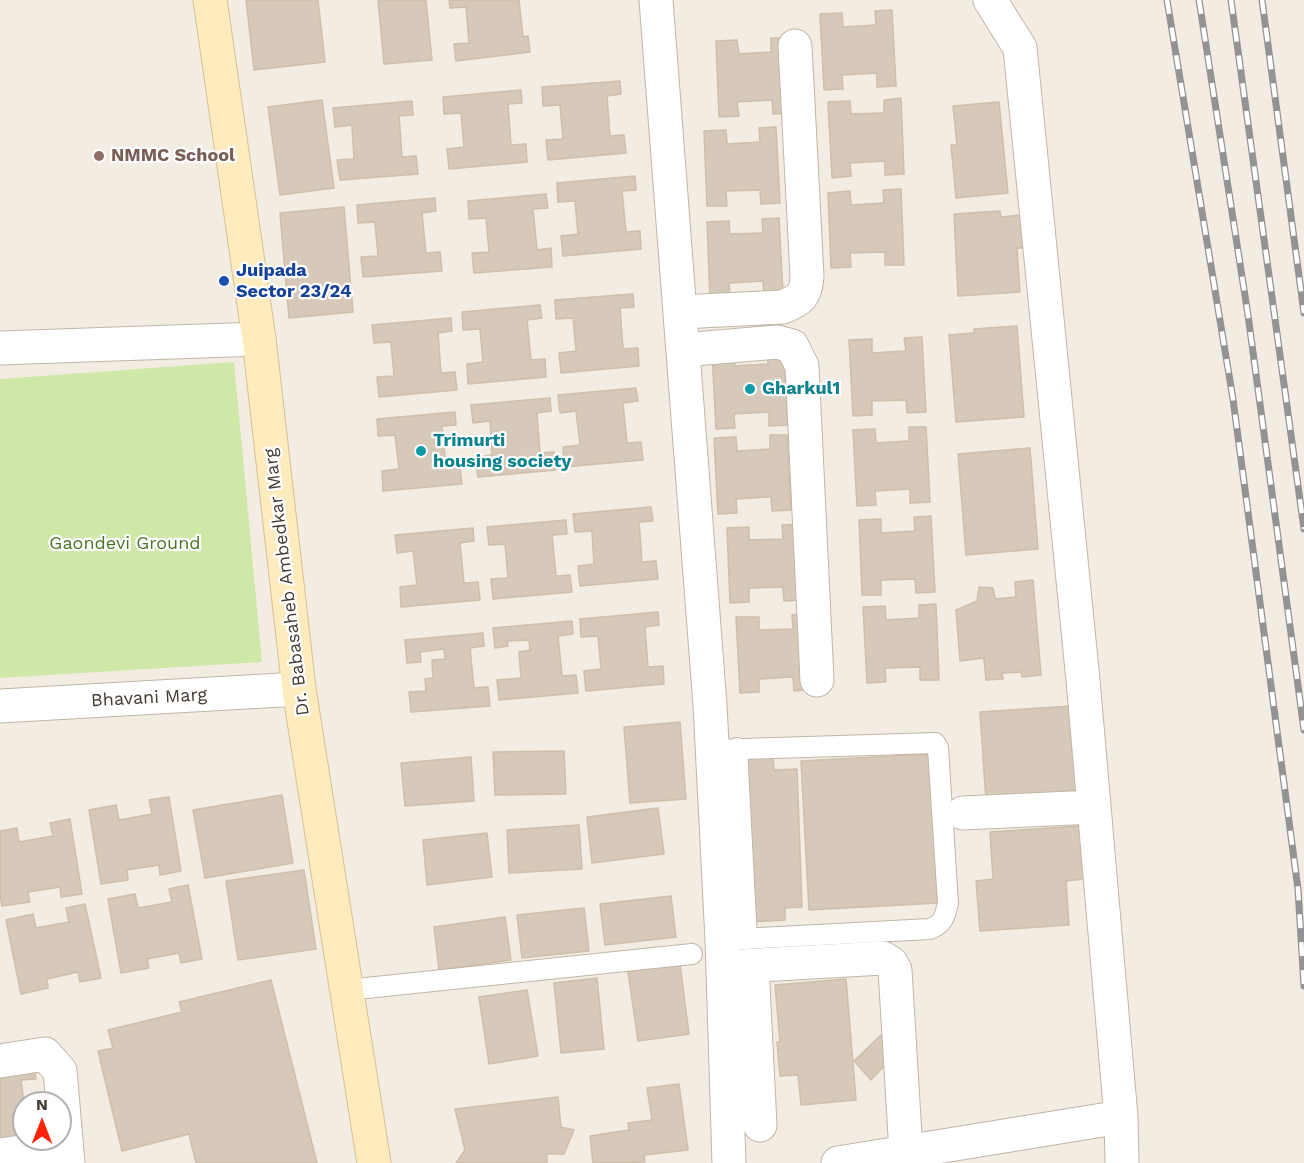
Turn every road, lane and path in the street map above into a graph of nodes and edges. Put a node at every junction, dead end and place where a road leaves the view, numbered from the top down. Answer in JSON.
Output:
{"nodes":[{"id":1,"x":210,"y":0,"type":"edge"},
{"id":2,"x":656,"y":0,"type":"edge"},
{"id":3,"x":990,"y":0,"type":"edge"},
{"id":4,"x":795,"y":46,"type":"dead end"},
{"id":5,"x":680,"y":312,"type":"junction"},
{"id":6,"x":259,"y":339,"type":"junction"},
{"id":7,"x":0,"y":348,"type":"edge"},
{"id":8,"x":683,"y":350,"type":"junction"},
{"id":9,"x":817,"y":680,"type":"dead end"},
{"id":10,"x":299,"y":689,"type":"junction"},
{"id":11,"x":0,"y":706,"type":"edge"},
{"id":12,"x":724,"y":749,"type":"junction"},
{"id":13,"x":1088,"y":807,"type":"junction"},
{"id":14,"x":963,"y":813,"type":"dead end"},
{"id":15,"x":736,"y":953,"type":"junction"},
{"id":16,"x":692,"y":954,"type":"dead end"},
{"id":17,"x":347,"y":990,"type":"junction"},
{"id":18,"x":0,"y":1061,"type":"edge"},
{"id":19,"x":1121,"y":1117,"type":"junction"},
{"id":20,"x":760,"y":1125,"type":"dead end"},
{"id":21,"x":906,"y":1152,"type":"junction"},
{"id":22,"x":0,"y":1155,"type":"edge"},
{"id":23,"x":67,"y":1155,"type":"edge"},
{"id":24,"x":374,"y":1163,"type":"edge"},
{"id":25,"x":729,"y":1163,"type":"edge"},
{"id":26,"x":838,"y":1163,"type":"edge"},
{"id":27,"x":1122,"y":1163,"type":"edge"}],
"edges":[{"from":1,"to":6,"type":"main road","name":"Dr. Babasaheb Ambedkar Marg"},
{"from":2,"to":5,"type":"street"},
{"from":3,"to":13,"type":"street"},
{"from":4,"to":5,"type":"street"},
{"from":5,"to":8,"type":"street"},
{"from":6,"to":7,"type":"street"},
{"from":6,"to":10,"type":"main road","name":"Dr. Babasaheb Ambedkar Marg"},
{"from":8,"to":9,"type":"street"},
{"from":8,"to":12,"type":"street"},
{"from":10,"to":11,"type":"street","name":"Bhavani Marg"},
{"from":10,"to":17,"type":"main road","name":"Dr. Babasaheb Ambedkar Marg"},
{"from":12,"to":15,"type":"street"},
{"from":12,"to":15,"type":"lane"},
{"from":13,"to":14,"type":"street"},
{"from":13,"to":19,"type":"street"},
{"from":15,"to":20,"type":"street"},
{"from":15,"to":21,"type":"street"},
{"from":15,"to":25,"type":"street"},
{"from":16,"to":17,"type":"lane"},
{"from":17,"to":24,"type":"main road","name":"Dr. Babasaheb Ambedkar Marg"},
{"from":18,"to":23,"type":"street"},
{"from":19,"to":21,"type":"street"},
{"from":19,"to":27,"type":"street"},
{"from":21,"to":26,"type":"street"},
{"from":22,"to":23,"type":"street"}]}
